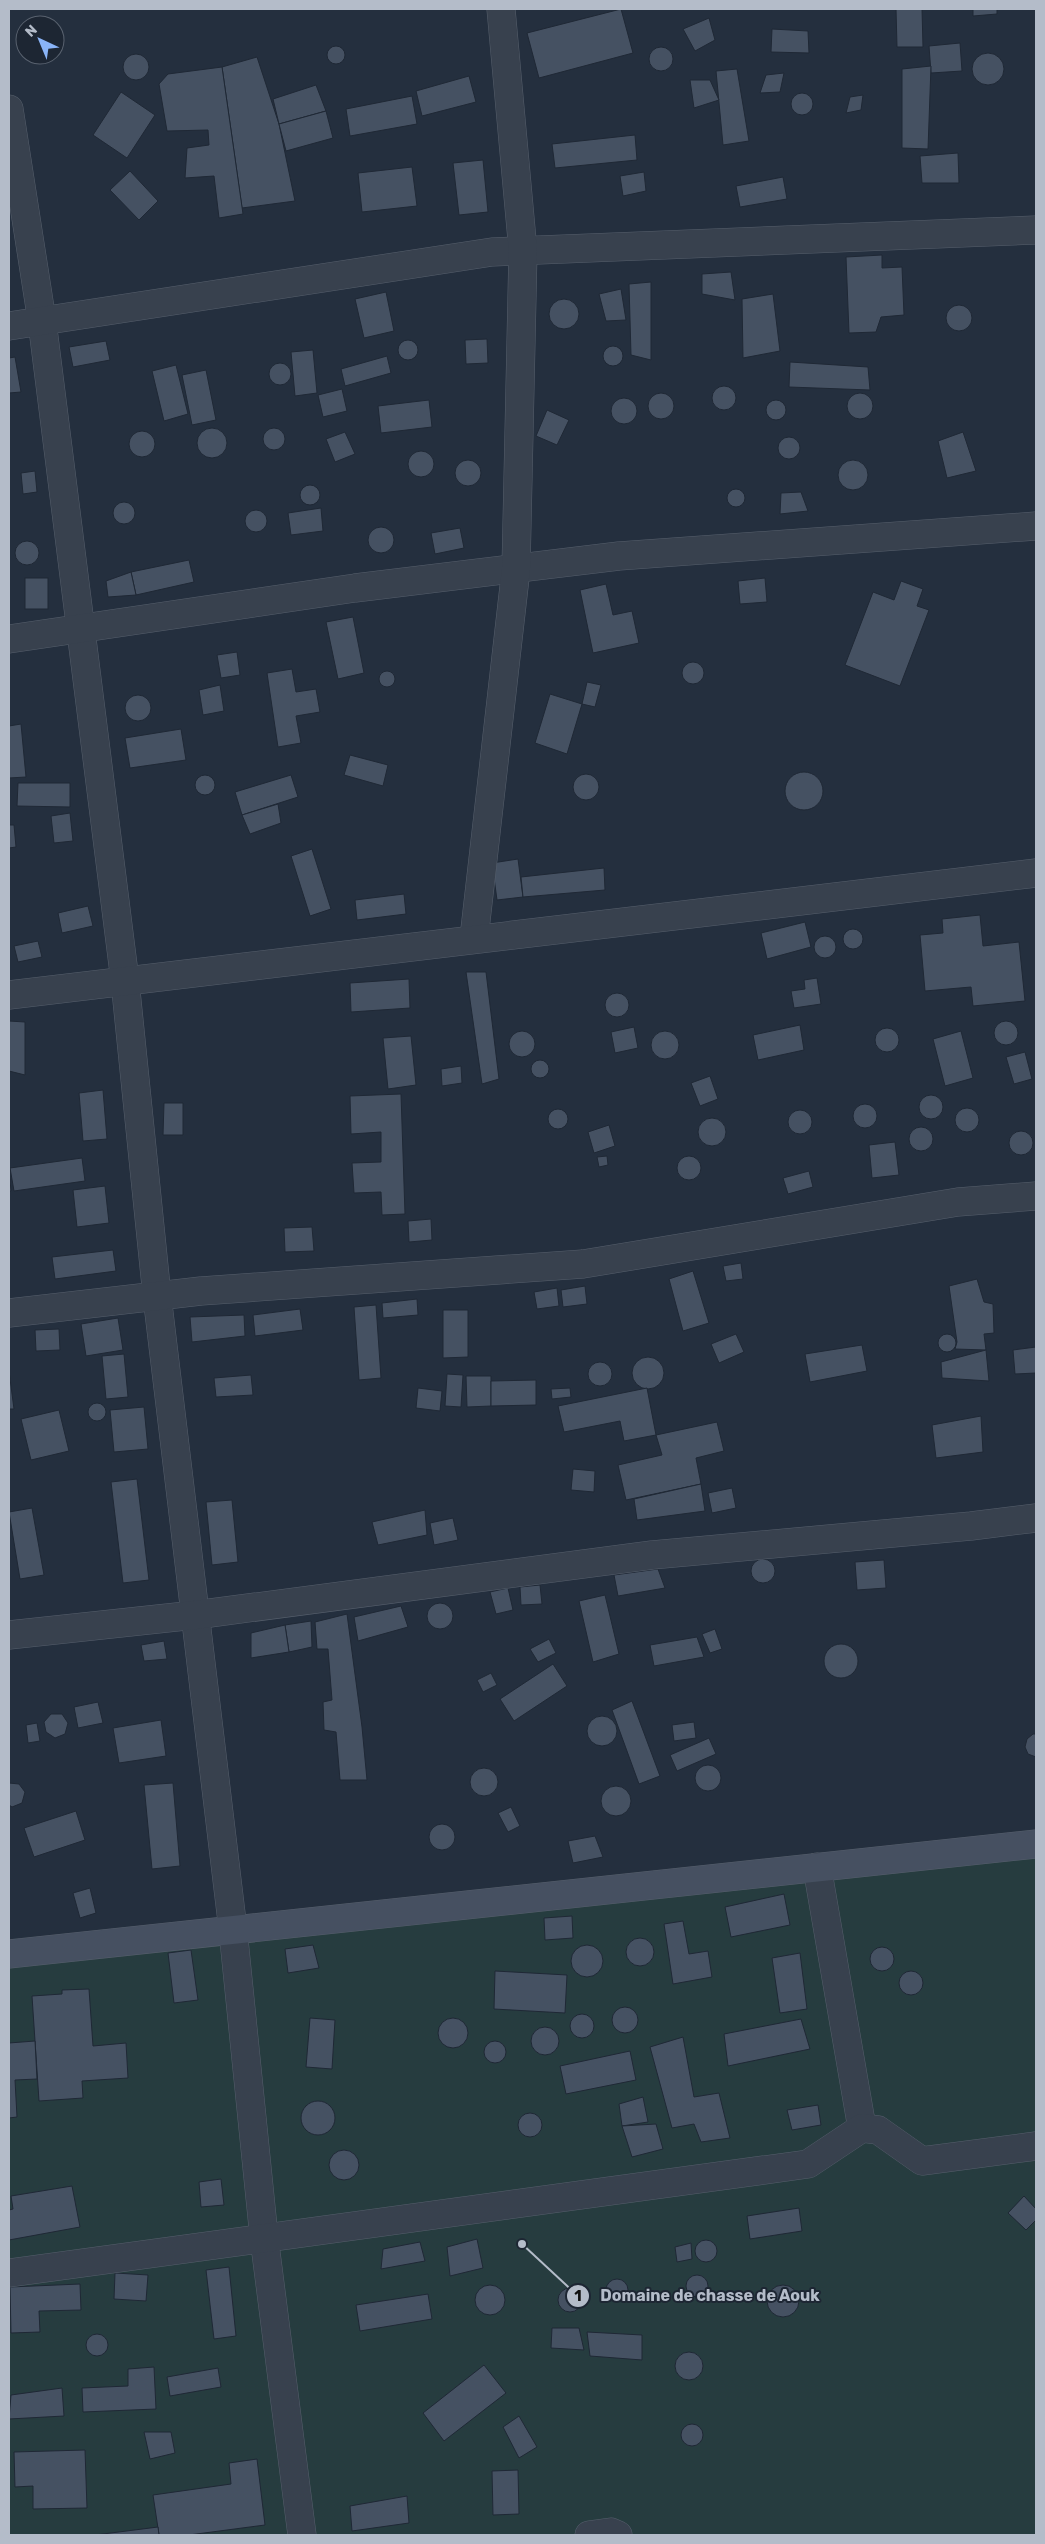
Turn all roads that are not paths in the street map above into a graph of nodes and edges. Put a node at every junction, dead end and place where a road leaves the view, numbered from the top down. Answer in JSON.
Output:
{"nodes":[{"id":1,"x":501,"y":9,"type":"edge"},
{"id":2,"x":9,"y":109,"type":"edge"},
{"id":3,"x":1036,"y":230,"type":"edge"},
{"id":4,"x":523,"y":251,"type":"junction"},
{"id":5,"x":42,"y":321,"type":"junction"},
{"id":6,"x":9,"y":326,"type":"edge"},
{"id":7,"x":1036,"y":526,"type":"edge"},
{"id":8,"x":516,"y":569,"type":"junction"},
{"id":9,"x":82,"y":628,"type":"junction"},
{"id":10,"x":9,"y":639,"type":"edge"},
{"id":11,"x":1036,"y":873,"type":"edge"},
{"id":12,"x":474,"y":938,"type":"junction"},
{"id":13,"x":126,"y":981,"type":"junction"},
{"id":14,"x":9,"y":995,"type":"edge"},
{"id":15,"x":1036,"y":1196,"type":"edge"},
{"id":16,"x":157,"y":1296,"type":"junction"},
{"id":17,"x":9,"y":1313,"type":"edge"},
{"id":18,"x":1036,"y":1518,"type":"edge"},
{"id":19,"x":195,"y":1615,"type":"junction"},
{"id":20,"x":9,"y":1635,"type":"edge"},
{"id":21,"x":1036,"y":1844,"type":"edge"},
{"id":22,"x":817,"y":1867,"type":"junction"},
{"id":23,"x":233,"y":1930,"type":"junction"},
{"id":24,"x":9,"y":1954,"type":"edge"},
{"id":25,"x":862,"y":2128,"type":"junction"},
{"id":26,"x":1036,"y":2146,"type":"edge"},
{"id":27,"x":264,"y":2237,"type":"junction"},
{"id":28,"x":9,"y":2272,"type":"edge"},
{"id":29,"x":302,"y":2535,"type":"edge"},
{"id":30,"x":589,"y":2535,"type":"edge"},
{"id":31,"x":618,"y":2535,"type":"edge"}],
"edges":[{"from":1,"to":4,"type":"street"},
{"from":2,"to":5,"type":"street"},
{"from":3,"to":4,"type":"street"},
{"from":4,"to":5,"type":"street"},
{"from":4,"to":8,"type":"street"},
{"from":5,"to":6,"type":"street"},
{"from":5,"to":9,"type":"street"},
{"from":7,"to":8,"type":"street"},
{"from":8,"to":9,"type":"street"},
{"from":8,"to":12,"type":"street"},
{"from":9,"to":10,"type":"street"},
{"from":9,"to":13,"type":"street"},
{"from":11,"to":12,"type":"street"},
{"from":12,"to":13,"type":"street"},
{"from":13,"to":14,"type":"street"},
{"from":13,"to":16,"type":"street"},
{"from":15,"to":16,"type":"street"},
{"from":16,"to":17,"type":"street"},
{"from":16,"to":19,"type":"street"},
{"from":18,"to":19,"type":"street"},
{"from":19,"to":20,"type":"street"},
{"from":19,"to":23,"type":"street"},
{"from":21,"to":22,"type":"street"},
{"from":22,"to":23,"type":"street"},
{"from":22,"to":25,"type":"street"},
{"from":23,"to":24,"type":"street"},
{"from":23,"to":27,"type":"street"},
{"from":25,"to":26,"type":"street"},
{"from":25,"to":27,"type":"street"},
{"from":27,"to":28,"type":"street"},
{"from":27,"to":29,"type":"street"},
{"from":30,"to":31,"type":"street"}]}
